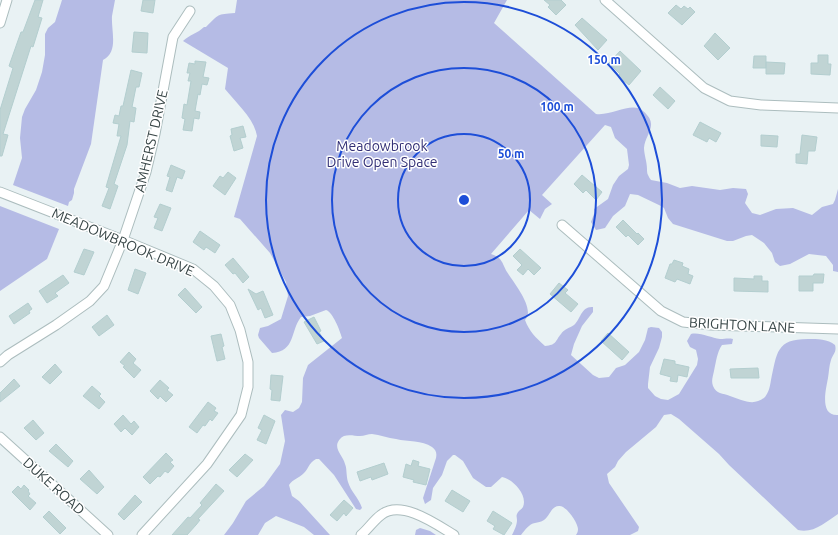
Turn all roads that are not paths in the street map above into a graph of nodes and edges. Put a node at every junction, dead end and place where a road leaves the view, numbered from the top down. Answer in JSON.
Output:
{"nodes":[{"id":1,"x":7,"y":0,"type":"edge"},
{"id":2,"x":605,"y":0,"type":"edge"},
{"id":3,"x":190,"y":11,"type":"dead end"},
{"id":4,"x":0,"y":23,"type":"edge"},
{"id":5,"x":838,"y":108,"type":"edge"},
{"id":6,"x":0,"y":192,"type":"edge"},
{"id":7,"x":562,"y":225,"type":"dead end"},
{"id":8,"x":123,"y":240,"type":"junction"},
{"id":9,"x":838,"y":329,"type":"edge"},
{"id":10,"x":0,"y":362,"type":"edge"},
{"id":11,"x":0,"y":437,"type":"edge"},
{"id":12,"x":108,"y":535,"type":"edge"},
{"id":13,"x":142,"y":535,"type":"edge"},
{"id":14,"x":362,"y":535,"type":"edge"},
{"id":15,"x":454,"y":535,"type":"edge"}],
"edges":[{"from":1,"to":4,"type":"street"},
{"from":2,"to":5,"type":"street"},
{"from":3,"to":8,"type":"street","name":"AMHERST DRIVE"},
{"from":6,"to":8,"type":"street","name":"MEADOWBROOK DRIVE"},
{"from":7,"to":9,"type":"street","name":"BRIGHTON LANE"},
{"from":8,"to":10,"type":"street","name":"AMHERST DRIVE"},
{"from":8,"to":13,"type":"street","name":"MEADOWBROOK DRIVE"},
{"from":11,"to":12,"type":"street","name":"DUKE ROAD"},
{"from":14,"to":15,"type":"street"}]}
